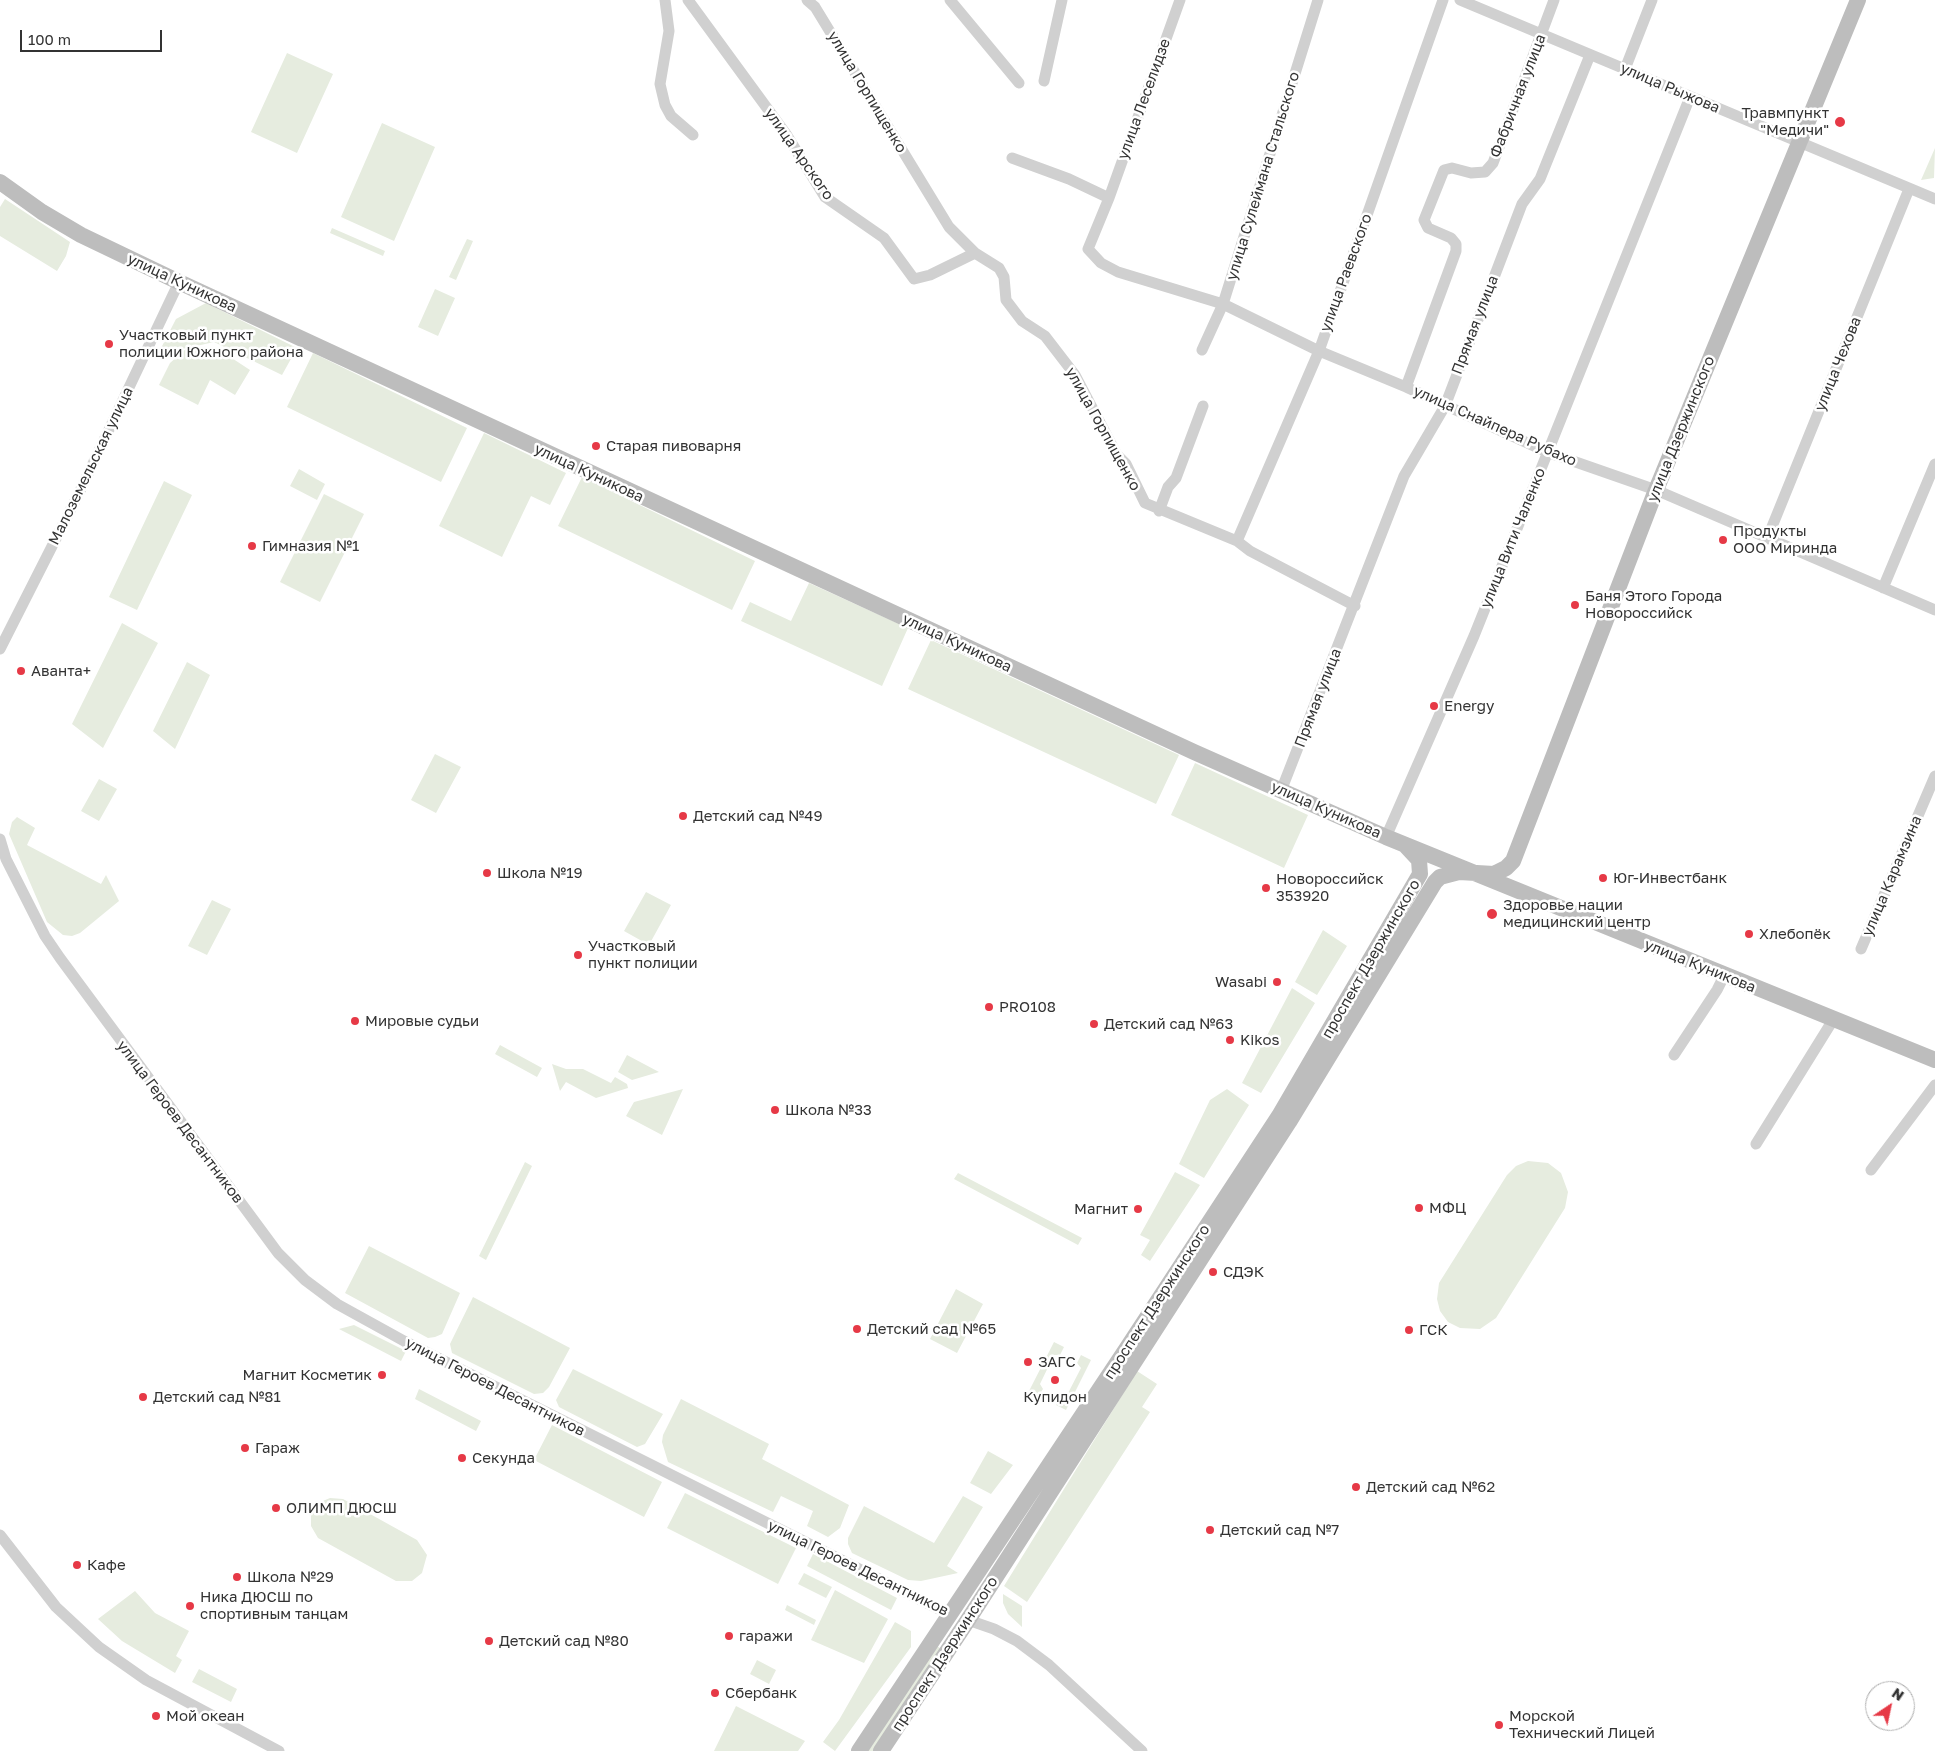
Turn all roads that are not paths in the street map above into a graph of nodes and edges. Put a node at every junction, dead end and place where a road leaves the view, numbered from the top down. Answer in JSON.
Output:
{"nodes":[{"id":1,"x":665,"y":0,"type":"edge"},
{"id":2,"x":688,"y":0,"type":"edge"},
{"id":3,"x":807,"y":0,"type":"edge"},
{"id":4,"x":950,"y":0,"type":"edge"},
{"id":5,"x":1062,"y":0,"type":"edge"},
{"id":6,"x":1180,"y":0,"type":"edge"},
{"id":7,"x":1318,"y":0,"type":"edge"},
{"id":8,"x":1443,"y":0,"type":"edge"},
{"id":9,"x":1460,"y":0,"type":"edge"},
{"id":10,"x":1554,"y":0,"type":"edge"},
{"id":11,"x":1652,"y":0,"type":"edge"},
{"id":12,"x":1858,"y":0,"type":"edge"},
{"id":13,"x":1541,"y":34,"type":"junction"},
{"id":14,"x":1590,"y":55,"type":"junction"},
{"id":15,"x":1626,"y":69,"type":"junction"},
{"id":16,"x":1044,"y":81,"type":"dead end"},
{"id":17,"x":1019,"y":83,"type":"dead end"},
{"id":18,"x":1690,"y":97,"type":"junction"},
{"id":19,"x":693,"y":135,"type":"dead end"},
{"id":20,"x":1798,"y":142,"type":"junction"},
{"id":21,"x":1012,"y":158,"type":"dead end"},
{"id":22,"x":0,"y":182,"type":"edge"},
{"id":23,"x":1909,"y":189,"type":"junction"},
{"id":24,"x":1109,"y":198,"type":"junction"},
{"id":25,"x":1935,"y":199,"type":"edge"},
{"id":26,"x":1088,"y":249,"type":"joint"},
{"id":27,"x":976,"y":253,"type":"junction"},
{"id":28,"x":179,"y":282,"type":"junction"},
{"id":29,"x":1223,"y":304,"type":"junction"},
{"id":30,"x":1202,"y":350,"type":"dead end"},
{"id":31,"x":1319,"y":351,"type":"junction"},
{"id":32,"x":1406,"y":387,"type":"junction"},
{"id":33,"x":1203,"y":406,"type":"dead end"},
{"id":34,"x":1444,"y":406,"type":"junction"},
{"id":35,"x":1547,"y":452,"type":"junction"},
{"id":36,"x":1935,"y":464,"type":"edge"},
{"id":37,"x":1656,"y":490,"type":"junction"},
{"id":38,"x":1159,"y":510,"type":"junction"},
{"id":39,"x":1767,"y":538,"type":"junction"},
{"id":40,"x":1237,"y":541,"type":"junction"},
{"id":41,"x":1883,"y":588,"type":"junction"},
{"id":42,"x":1355,"y":606,"type":"junction"},
{"id":43,"x":1935,"y":610,"type":"edge"},
{"id":44,"x":0,"y":650,"type":"edge"},
{"id":45,"x":1935,"y":776,"type":"edge"},
{"id":46,"x":1281,"y":790,"type":"junction"},
{"id":47,"x":1386,"y":837,"type":"junction"},
{"id":48,"x":0,"y":839,"type":"edge"},
{"id":49,"x":1405,"y":844,"type":"junction"},
{"id":50,"x":2,"y":853,"type":"edge"},
{"id":51,"x":1437,"y":860,"type":"junction"},
{"id":52,"x":1513,"y":861,"type":"junction"},
{"id":53,"x":1473,"y":872,"type":"junction"},
{"id":54,"x":1420,"y":874,"type":"junction"},
{"id":55,"x":1435,"y":882,"type":"junction"},
{"id":56,"x":1526,"y":895,"type":"junction"},
{"id":57,"x":1861,"y":949,"type":"dead end"},
{"id":58,"x":1724,"y":976,"type":"junction"},
{"id":59,"x":1833,"y":1020,"type":"junction"},
{"id":60,"x":1674,"y":1055,"type":"dead end"},
{"id":61,"x":1935,"y":1060,"type":"edge"},
{"id":62,"x":1935,"y":1084,"type":"edge"},
{"id":63,"x":1284,"y":1119,"type":"junction"},
{"id":64,"x":1756,"y":1144,"type":"dead end"},
{"id":65,"x":1871,"y":1170,"type":"dead end"},
{"id":66,"x":0,"y":1535,"type":"edge"},
{"id":67,"x":949,"y":1614,"type":"junction"},
{"id":68,"x":968,"y":1620,"type":"junction"},
{"id":69,"x":279,"y":1751,"type":"edge"},
{"id":70,"x":859,"y":1751,"type":"edge"},
{"id":71,"x":881,"y":1751,"type":"edge"},
{"id":72,"x":1142,"y":1751,"type":"edge"}],
"edges":[{"from":1,"to":19,"type":"street"},
{"from":2,"to":27,"type":"street","name":"улица Арского"},
{"from":3,"to":27,"type":"street","name":"улица Горпищенко"},
{"from":4,"to":17,"type":"street"},
{"from":5,"to":16,"type":"street"},
{"from":6,"to":24,"type":"street","name":"улица Леселидзе"},
{"from":7,"to":29,"type":"street","name":"улица Сулеймана Стальского"},
{"from":8,"to":31,"type":"street","name":"улица Раевского"},
{"from":9,"to":13,"type":"street","name":"улица Рыжова"},
{"from":10,"to":13,"type":"street","name":"Фабричная улица"},
{"from":11,"to":15,"type":"street"},
{"from":12,"to":20,"type":"street","name":"улица Дзержинского"},
{"from":13,"to":14,"type":"street","name":"улица Рыжова"},
{"from":13,"to":32,"type":"street","name":"Фабричная улица"},
{"from":14,"to":15,"type":"street","name":"улица Рыжова"},
{"from":14,"to":34,"type":"street","name":"Прямая улица"},
{"from":15,"to":18,"type":"street","name":"улица Рыжова"},
{"from":18,"to":20,"type":"street","name":"улица Рыжова"},
{"from":18,"to":35,"type":"street","name":"улица Вити Чаленко"},
{"from":20,"to":23,"type":"street","name":"улица Рыжова"},
{"from":20,"to":37,"type":"street","name":"улица Дзержинского"},
{"from":21,"to":24,"type":"street"},
{"from":22,"to":28,"type":"street","name":"улица Куникова"},
{"from":23,"to":25,"type":"street","name":"улица Рыжова"},
{"from":23,"to":39,"type":"street","name":"улица Чехова"},
{"from":24,"to":26,"type":"street","name":"улица Леселидзе"},
{"from":26,"to":29,"type":"street","name":"улица Снайпера Рубахо"},
{"from":27,"to":38,"type":"street","name":"улица Горпищенко"},
{"from":28,"to":44,"type":"street","name":"Малоземельская улица"},
{"from":28,"to":46,"type":"street","name":"улица Куникова"},
{"from":29,"to":30,"type":"street","name":"улица Сулеймана Стальского"},
{"from":29,"to":31,"type":"street","name":"улица Снайпера Рубахо"},
{"from":31,"to":32,"type":"street","name":"улица Снайпера Рубахо"},
{"from":31,"to":40,"type":"street","name":"улица Раевского"},
{"from":32,"to":34,"type":"street","name":"улица Снайпера Рубахо"},
{"from":33,"to":38,"type":"street"},
{"from":34,"to":35,"type":"street","name":"улица Снайпера Рубахо"},
{"from":34,"to":42,"type":"street","name":"Прямая улица"},
{"from":35,"to":37,"type":"street","name":"улица Снайпера Рубахо"},
{"from":35,"to":47,"type":"street","name":"улица Вити Чаленко"},
{"from":36,"to":41,"type":"street"},
{"from":37,"to":39,"type":"street","name":"улица Снайпера Рубахо"},
{"from":37,"to":52,"type":"street","name":"улица Дзержинского"},
{"from":38,"to":40,"type":"street","name":"улица Горпищенко"},
{"from":39,"to":41,"type":"street","name":"улица Снайпера Рубахо"},
{"from":40,"to":42,"type":"street","name":"улица Горпищенко"},
{"from":41,"to":43,"type":"street","name":"улица Снайпера Рубахо"},
{"from":42,"to":46,"type":"street","name":"Прямая улица"},
{"from":45,"to":57,"type":"street","name":"улица Карамзина"},
{"from":46,"to":47,"type":"street","name":"улица Куникова"},
{"from":47,"to":49,"type":"street","name":"улица Куникова"},
{"from":48,"to":50,"type":"street","name":"улица Героев Десантников"},
{"from":49,"to":51,"type":"street","name":"улица Куникова"},
{"from":49,"to":54,"type":"street","name":"проспект Дзержинского"},
{"from":50,"to":67,"type":"street","name":"улица Героев Десантников"},
{"from":51,"to":53,"type":"street","name":"улица Куникова"},
{"from":51,"to":54,"type":"street"},
{"from":51,"to":55,"type":"street"},
{"from":52,"to":53,"type":"street","name":"проспект Дзержинского"},
{"from":52,"to":56,"type":"street"},
{"from":53,"to":55,"type":"street","name":"проспект Дзержинского"},
{"from":53,"to":56,"type":"street","name":"улица Куникова"},
{"from":54,"to":63,"type":"street","name":"проспект Дзержинского"},
{"from":55,"to":63,"type":"street","name":"проспект Дзержинского"},
{"from":56,"to":58,"type":"street","name":"улица Куникова"},
{"from":58,"to":59,"type":"street","name":"улица Куникова"},
{"from":58,"to":60,"type":"street"},
{"from":59,"to":61,"type":"street","name":"улица Куникова"},
{"from":59,"to":64,"type":"street"},
{"from":62,"to":65,"type":"street"},
{"from":63,"to":67,"type":"street","name":"проспект Дзержинского"},
{"from":63,"to":68,"type":"street","name":"проспект Дзержинского"},
{"from":66,"to":69,"type":"street"},
{"from":67,"to":68,"type":"street","name":"улица Героев Десантников"},
{"from":67,"to":70,"type":"street","name":"проспект Дзержинского"},
{"from":68,"to":71,"type":"street","name":"проспект Дзержинского"},
{"from":68,"to":72,"type":"street","name":"улица Героев Десантников"}]}
